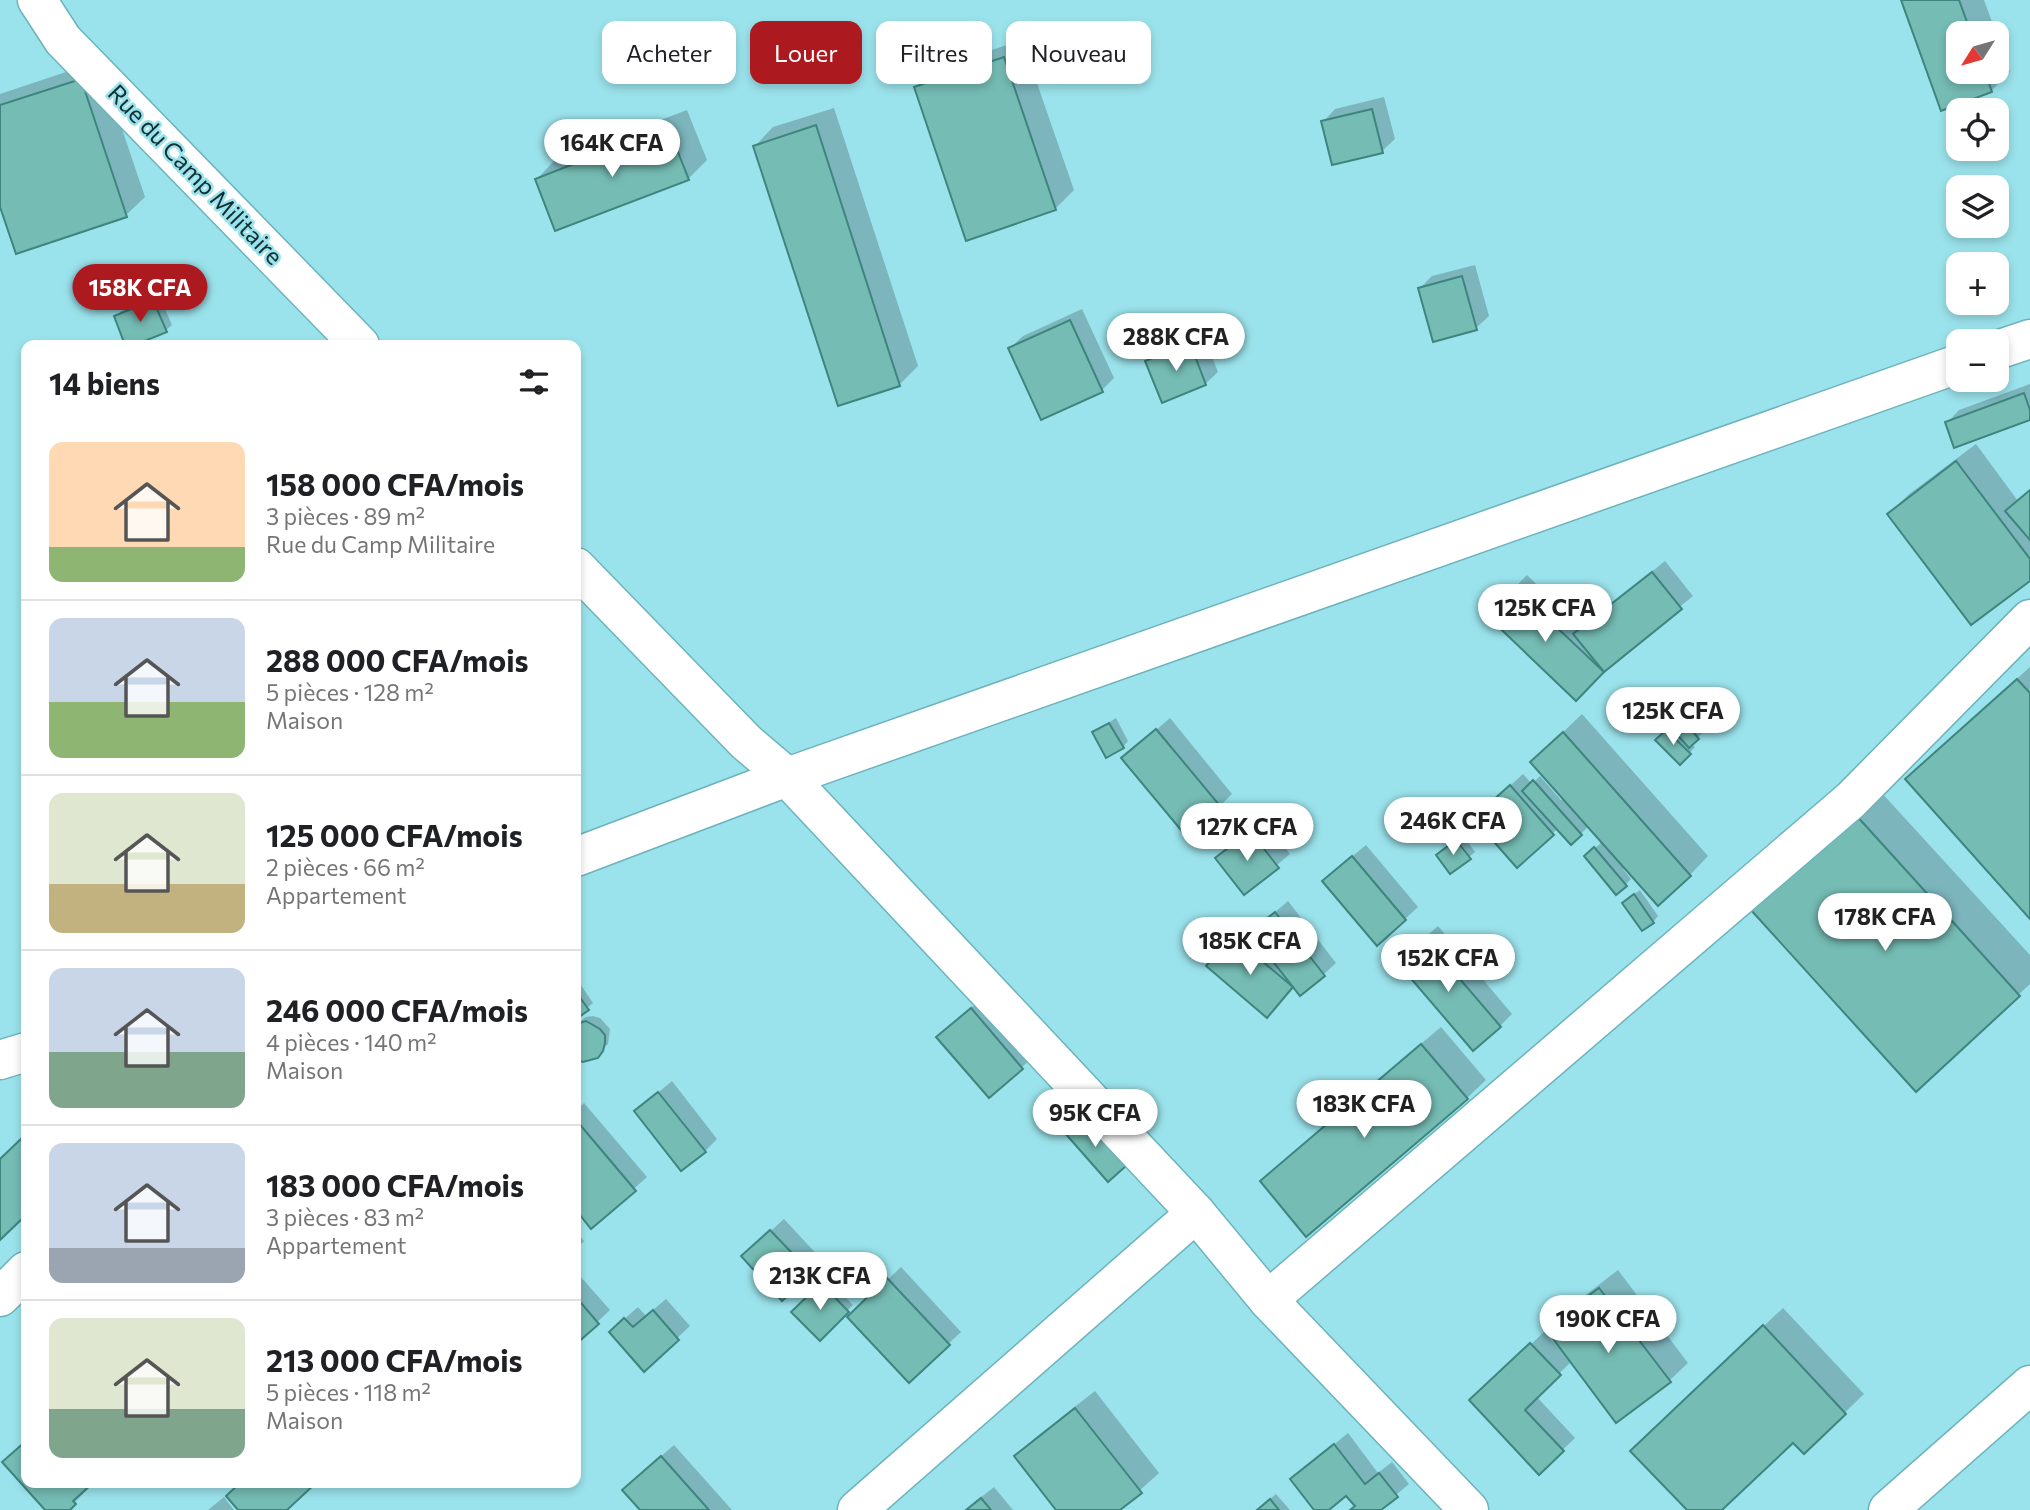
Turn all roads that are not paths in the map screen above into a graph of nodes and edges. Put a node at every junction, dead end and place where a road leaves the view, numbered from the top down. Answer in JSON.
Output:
{"nodes":[{"id":1,"x":37,"y":0,"type":"edge"},
{"id":2,"x":2030,"y":339,"type":"edge"},
{"id":3,"x":355,"y":340,"type":"edge"},
{"id":4,"x":2009,"y":347,"type":"edge"},
{"id":5,"x":1946,"y":368,"type":"edge"},
{"id":6,"x":581,"y":572,"type":"edge"},
{"id":7,"x":2030,"y":619,"type":"edge"},
{"id":8,"x":787,"y":777,"type":"junction"},
{"id":9,"x":581,"y":855,"type":"edge"},
{"id":10,"x":21,"y":1054,"type":"edge"},
{"id":11,"x":0,"y":1060,"type":"edge"},
{"id":12,"x":1196,"y":1213,"type":"junction"},
{"id":13,"x":21,"y":1276,"type":"edge"},
{"id":14,"x":0,"y":1297,"type":"edge"},
{"id":15,"x":1268,"y":1300,"type":"junction"},
{"id":16,"x":2030,"y":1385,"type":"edge"},
{"id":17,"x":857,"y":1510,"type":"edge"},
{"id":18,"x":1469,"y":1510,"type":"edge"},
{"id":19,"x":1888,"y":1510,"type":"edge"}],
"edges":[{"from":1,"to":3,"type":"street","name":"Rue du Camp Militaire"},
{"from":2,"to":4,"type":"street"},
{"from":5,"to":8,"type":"street"},
{"from":6,"to":8,"type":"street"},
{"from":7,"to":15,"type":"street"},
{"from":8,"to":9,"type":"street"},
{"from":8,"to":12,"type":"street"},
{"from":10,"to":11,"type":"street"},
{"from":12,"to":15,"type":"street"},
{"from":12,"to":17,"type":"street"},
{"from":13,"to":14,"type":"street"},
{"from":15,"to":18,"type":"street"},
{"from":16,"to":19,"type":"street"}]}
